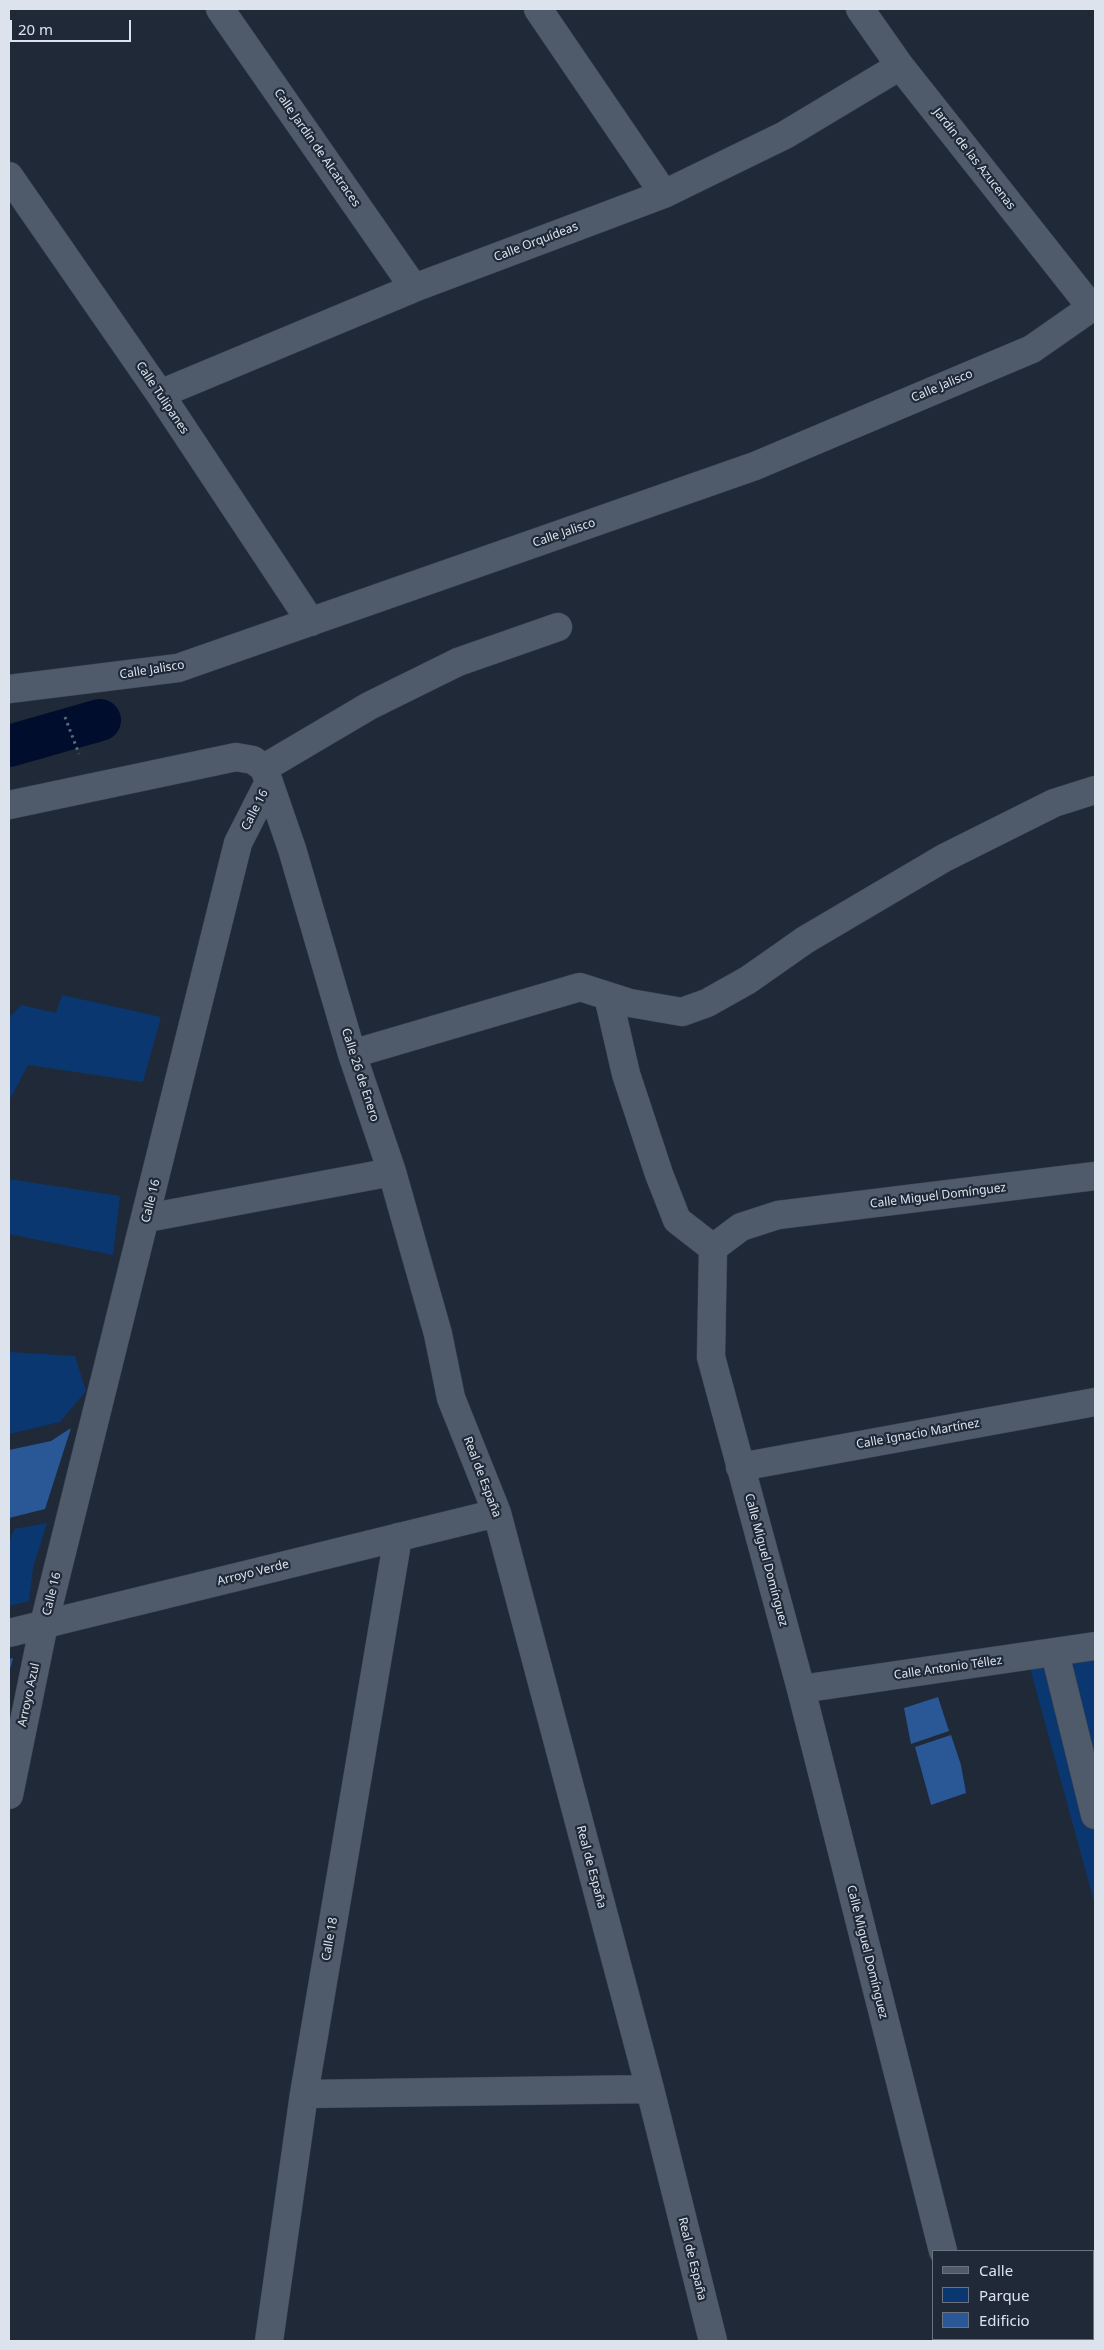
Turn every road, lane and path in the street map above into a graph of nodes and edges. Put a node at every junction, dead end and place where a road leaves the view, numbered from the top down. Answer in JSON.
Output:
{"nodes":[{"id":1,"x":220,"y":9,"type":"edge"},
{"id":2,"x":538,"y":9,"type":"edge"},
{"id":3,"x":860,"y":9,"type":"edge"},
{"id":4,"x":900,"y":66,"type":"junction"},
{"id":5,"x":9,"y":176,"type":"edge"},
{"id":6,"x":664,"y":194,"type":"junction"},
{"id":7,"x":414,"y":288,"type":"junction"},
{"id":8,"x":1093,"y":306,"type":"edge"},
{"id":9,"x":160,"y":394,"type":"junction"},
{"id":10,"x":311,"y":622,"type":"junction"},
{"id":11,"x":558,"y":627,"type":"dead end"},
{"id":12,"x":9,"y":689,"type":"edge"},
{"id":13,"x":67,"y":722,"type":"dead end"},
{"id":14,"x":76,"y":746,"type":"dead end"},
{"id":15,"x":262,"y":770,"type":"junction"},
{"id":16,"x":1095,"y":790,"type":"edge"},
{"id":17,"x":9,"y":805,"type":"edge"},
{"id":18,"x":608,"y":996,"type":"junction"},
{"id":19,"x":352,"y":1054,"type":"junction"},
{"id":20,"x":392,"y":1172,"type":"junction"},
{"id":21,"x":1095,"y":1176,"type":"edge"},
{"id":22,"x":147,"y":1218,"type":"junction"},
{"id":23,"x":713,"y":1248,"type":"junction"},
{"id":24,"x":451,"y":1398,"type":"joint"},
{"id":25,"x":1095,"y":1402,"type":"edge"},
{"id":26,"x":740,"y":1467,"type":"junction"},
{"id":27,"x":497,"y":1513,"type":"junction"},
{"id":28,"x":398,"y":1537,"type":"junction"},
{"id":29,"x":44,"y":1624,"type":"junction"},
{"id":30,"x":9,"y":1633,"type":"edge"},
{"id":31,"x":1095,"y":1646,"type":"edge"},
{"id":32,"x":1055,"y":1653,"type":"junction"},
{"id":33,"x":801,"y":1689,"type":"junction"},
{"id":34,"x":9,"y":1795,"type":"edge"},
{"id":35,"x":1095,"y":1815,"type":"edge"},
{"id":36,"x":650,"y":2088,"type":"junction"},
{"id":37,"x":304,"y":2094,"type":"junction"},
{"id":38,"x":942,"y":2250,"type":"edge"},
{"id":39,"x":269,"y":2341,"type":"edge"},
{"id":40,"x":713,"y":2341,"type":"edge"}],
"edges":[{"from":1,"to":7,"type":"street","name":"Calle Jardín de Alcatraces"},
{"from":2,"to":6,"type":"street"},
{"from":3,"to":4,"type":"street","name":"Jardin de las Azucenas"},
{"from":4,"to":6,"type":"street","name":"Calle Orquídeas"},
{"from":4,"to":8,"type":"street","name":"Jardin de las Azucenas"},
{"from":5,"to":9,"type":"street","name":"Calle Tulipanes"},
{"from":6,"to":7,"type":"street","name":"Calle Orquídeas"},
{"from":7,"to":9,"type":"street","name":"Calle Orquídeas"},
{"from":8,"to":10,"type":"street","name":"Calle Jalisco"},
{"from":9,"to":10,"type":"street","name":"Calle Tulipanes"},
{"from":10,"to":12,"type":"street","name":"Calle Jalisco"},
{"from":11,"to":15,"type":"street"},
{"from":13,"to":14,"type":"path"},
{"from":15,"to":17,"type":"street"},
{"from":15,"to":19,"type":"street","name":"Calle 26 de Enero"},
{"from":15,"to":22,"type":"street","name":"Calle 16"},
{"from":16,"to":18,"type":"street"},
{"from":18,"to":19,"type":"street"},
{"from":18,"to":23,"type":"street"},
{"from":19,"to":20,"type":"street","name":"Calle 26 de Enero"},
{"from":20,"to":22,"type":"street"},
{"from":20,"to":24,"type":"street","name":"Calle 26 de Enero"},
{"from":21,"to":23,"type":"street","name":"Calle Miguel Domínguez"},
{"from":22,"to":29,"type":"street","name":"Calle 16"},
{"from":23,"to":26,"type":"street","name":"Calle Miguel Domínguez"},
{"from":24,"to":27,"type":"street","name":"Real de España"},
{"from":25,"to":26,"type":"street","name":"Calle Ignacio Martínez"},
{"from":26,"to":33,"type":"street","name":"Calle Miguel Domínguez"},
{"from":27,"to":28,"type":"street","name":"Arroyo Verde"},
{"from":27,"to":36,"type":"street","name":"Real de España"},
{"from":28,"to":29,"type":"street","name":"Arroyo Verde"},
{"from":28,"to":37,"type":"street","name":"Calle 18"},
{"from":29,"to":30,"type":"street","name":"Arroyo Verde"},
{"from":29,"to":34,"type":"street","name":"Arroyo Azul"},
{"from":31,"to":32,"type":"street","name":"Calle Antonio Téllez"},
{"from":32,"to":33,"type":"street","name":"Calle Antonio Téllez"},
{"from":32,"to":35,"type":"street"},
{"from":33,"to":38,"type":"street","name":"Calle Miguel Domínguez"},
{"from":36,"to":37,"type":"street"},
{"from":36,"to":40,"type":"street","name":"Real de España"},
{"from":37,"to":39,"type":"street","name":"Calle 18"}]}
